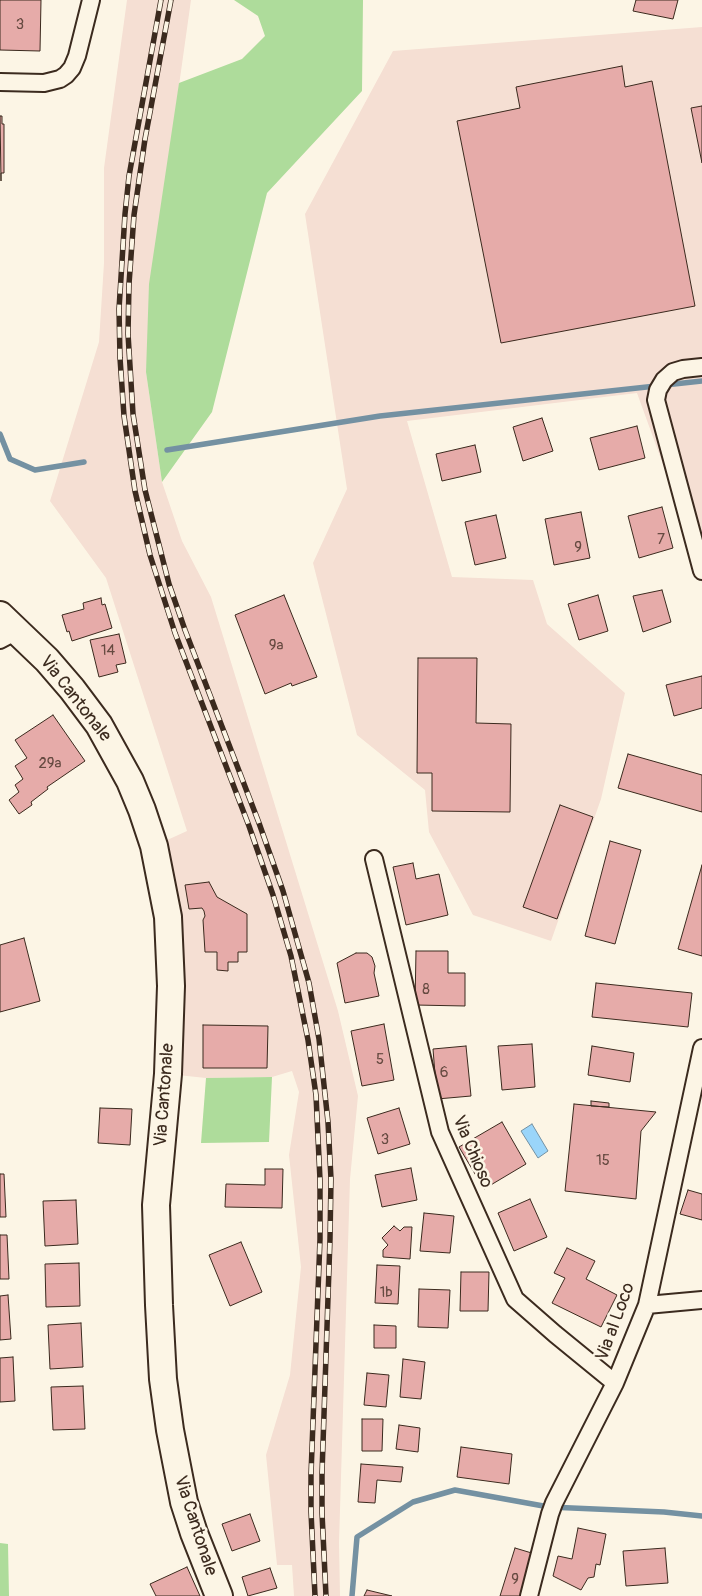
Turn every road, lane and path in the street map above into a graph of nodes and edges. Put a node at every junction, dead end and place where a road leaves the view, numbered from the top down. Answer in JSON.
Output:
{"nodes":[{"id":1,"x":91,"y":0,"type":"edge"},
{"id":2,"x":0,"y":82,"type":"edge"},
{"id":3,"x":702,"y":367,"type":"edge"},
{"id":4,"x":702,"y":571,"type":"edge"},
{"id":5,"x":6,"y":629,"type":"edge"},
{"id":6,"x":374,"y":859,"type":"dead end"},
{"id":7,"x":702,"y":1048,"type":"edge"},
{"id":8,"x":702,"y":1300,"type":"edge"},
{"id":9,"x":647,"y":1305,"type":"junction"},
{"id":10,"x":615,"y":1383,"type":"junction"},
{"id":11,"x":219,"y":1596,"type":"edge"},
{"id":12,"x":529,"y":1596,"type":"edge"}],
"edges":[{"from":1,"to":2,"type":"street"},
{"from":3,"to":4,"type":"street"},
{"from":5,"to":11,"type":"main road","name":"Via Cantonale"},
{"from":6,"to":10,"type":"street","name":"Via Chioso"},
{"from":7,"to":9,"type":"street","name":"Via al Loco"},
{"from":8,"to":9,"type":"street"},
{"from":9,"to":10,"type":"street","name":"Via al Loco"},
{"from":10,"to":12,"type":"street","name":"Via al Loco"}]}
